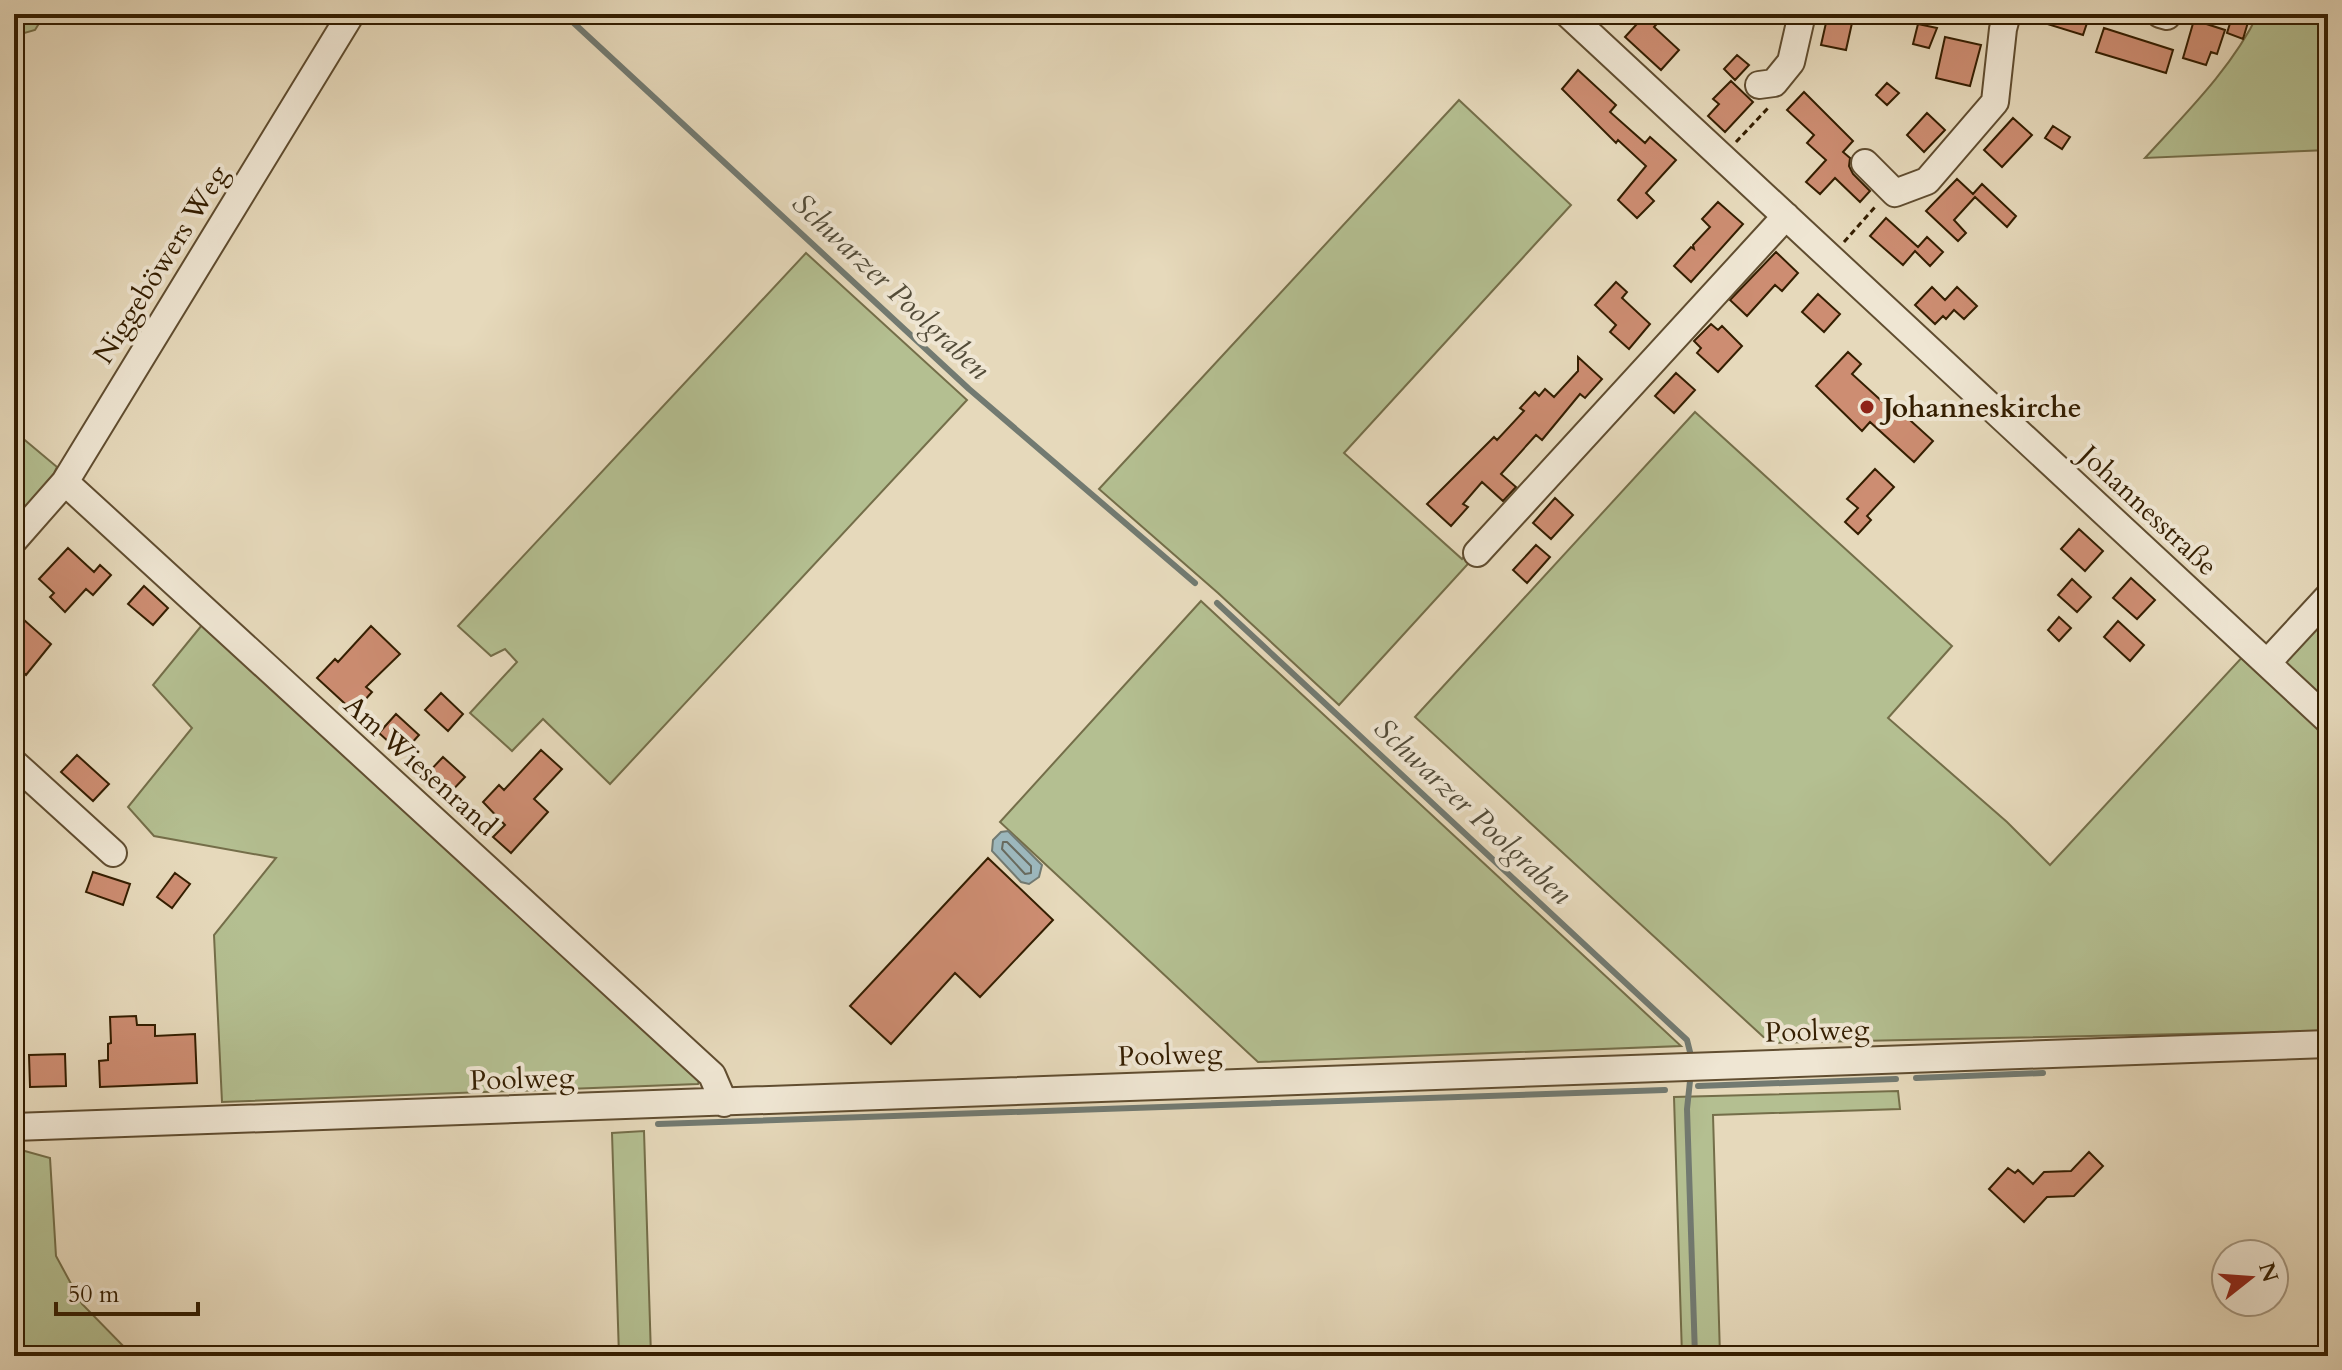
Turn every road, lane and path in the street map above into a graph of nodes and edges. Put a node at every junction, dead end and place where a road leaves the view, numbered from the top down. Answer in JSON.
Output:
{"nodes":[{"id":1,"x":351,"y":14,"type":"edge"},
{"id":2,"x":1568,"y":14,"type":"edge"},
{"id":3,"x":1802,"y":14,"type":"edge"},
{"id":4,"x":2007,"y":14,"type":"edge"},
{"id":5,"x":1766,"y":84,"type":"joint"},
{"id":6,"x":1723,"y":157,"type":"junction"},
{"id":7,"x":1865,"y":163,"type":"dead end"},
{"id":8,"x":1895,"y":193,"type":"junction"},
{"id":9,"x":1786,"y":216,"type":"junction"},
{"id":10,"x":1831,"y":257,"type":"junction"},
{"id":11,"x":65,"y":482,"type":"junction"},
{"id":12,"x":14,"y":540,"type":"edge"},
{"id":13,"x":1477,"y":553,"type":"dead end"},
{"id":14,"x":2328,"y":597,"type":"edge"},
{"id":15,"x":2267,"y":663,"type":"junction"},
{"id":16,"x":2328,"y":720,"type":"edge"},
{"id":17,"x":14,"y":763,"type":"edge"},
{"id":18,"x":113,"y":853,"type":"dead end"},
{"id":19,"x":2328,"y":1044,"type":"edge"},
{"id":20,"x":724,"y":1103,"type":"junction"},
{"id":21,"x":14,"y":1127,"type":"edge"}],
"edges":[{"from":1,"to":11,"type":"street","name":"Niggeböwers Weg"},
{"from":2,"to":6,"type":"street","name":"Johannesstraße"},
{"from":3,"to":5,"type":"street"},
{"from":4,"to":8,"type":"street"},
{"from":5,"to":6,"type":"path"},
{"from":6,"to":9,"type":"street","name":"Johannesstraße"},
{"from":7,"to":8,"type":"street"},
{"from":8,"to":10,"type":"path"},
{"from":9,"to":10,"type":"street","name":"Johannesstraße"},
{"from":9,"to":13,"type":"street"},
{"from":10,"to":15,"type":"street","name":"Johannesstraße"},
{"from":11,"to":12,"type":"street","name":"Niggeböwers Weg"},
{"from":11,"to":20,"type":"street","name":"Am Wiesenrand"},
{"from":14,"to":15,"type":"street"},
{"from":15,"to":16,"type":"street","name":"Johannesstraße"},
{"from":17,"to":18,"type":"street"},
{"from":19,"to":20,"type":"street","name":"Poolweg"},
{"from":20,"to":21,"type":"street","name":"Poolweg"}]}
